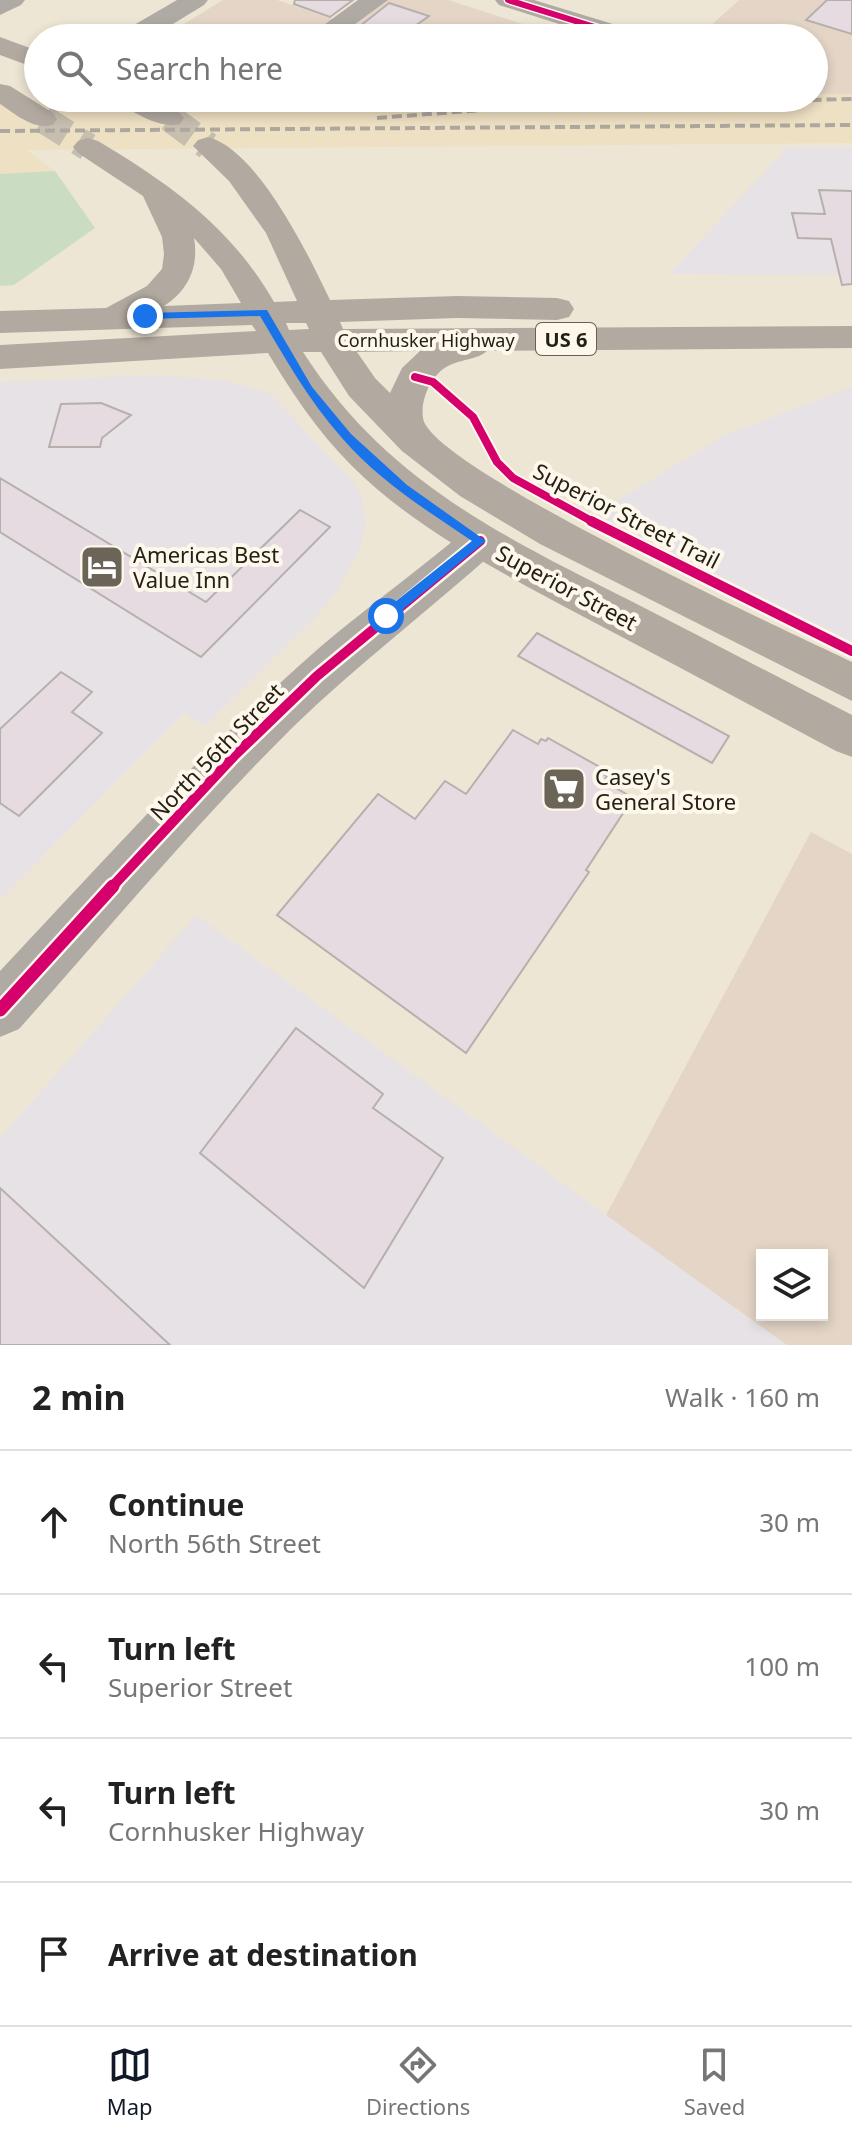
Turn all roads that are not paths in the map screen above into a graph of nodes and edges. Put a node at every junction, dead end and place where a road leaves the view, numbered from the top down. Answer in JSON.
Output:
{"nodes":[{"id":1,"x":12,"y":0,"type":"edge"},
{"id":2,"x":195,"y":0,"type":"edge"},
{"id":3,"x":375,"y":0,"type":"edge"},
{"id":4,"x":508,"y":0,"type":"edge"},
{"id":5,"x":547,"y":5,"type":"edge"},
{"id":6,"x":0,"y":7,"type":"edge"},
{"id":7,"x":155,"y":24,"type":"edge"},
{"id":8,"x":340,"y":24,"type":"edge"},
{"id":9,"x":595,"y":24,"type":"edge"},
{"id":10,"x":0,"y":45,"type":"edge"},
{"id":11,"x":24,"y":55,"type":"edge"},
{"id":12,"x":0,"y":92,"type":"edge"},
{"id":13,"x":24,"y":107,"type":"tunnel mouth"},
{"id":14,"x":32,"y":112,"type":"edge"},
{"id":15,"x":157,"y":112,"type":"edge"},
{"id":16,"x":170,"y":118,"type":"tunnel mouth"},
{"id":17,"x":43,"y":119,"type":"tunnel mouth"},
{"id":18,"x":208,"y":146,"type":"tunnel mouth"},
{"id":19,"x":88,"y":147,"type":"tunnel mouth"},
{"id":20,"x":149,"y":186,"type":"junction"},
{"id":21,"x":852,"y":307,"type":"edge"},
{"id":22,"x":105,"y":318,"type":"junction"},
{"id":23,"x":0,"y":322,"type":"edge"},
{"id":24,"x":324,"y":326,"type":"junction"},
{"id":25,"x":271,"y":327,"type":"junction"},
{"id":26,"x":852,"y":337,"type":"edge"},
{"id":27,"x":503,"y":339,"type":"junction"},
{"id":28,"x":0,"y":357,"type":"edge"},
{"id":29,"x":415,"y":442,"type":"junction"},
{"id":30,"x":480,"y":541,"type":"junction"},
{"id":31,"x":852,"y":683,"type":"edge"},
{"id":32,"x":852,"y":737,"type":"edge"},
{"id":33,"x":0,"y":1010,"type":"edge"}],
"edges":[{"from":1,"to":6,"type":"street"},
{"from":2,"to":7,"type":"street"},
{"from":3,"to":8,"type":"street"},
{"from":4,"to":5,"type":"street"},
{"from":5,"to":9,"type":"street"},
{"from":10,"to":11,"type":"main road"},
{"from":12,"to":13,"type":"main road"},
{"from":14,"to":17,"type":"main road"},
{"from":15,"to":16,"type":"main road"},
{"from":18,"to":24,"type":"main road","name":"Superior Street"},
{"from":19,"to":20,"type":"main road","name":"Superior Street"},
{"from":20,"to":22,"type":"main road"},
{"from":20,"to":25,"type":"main road","name":"Superior Street"},
{"from":21,"to":24,"type":"main road","name":"Cornhusker Highway","number":"US 6"},
{"from":22,"to":23,"type":"main road","name":"Cornhusker Highway","number":"US 6"},
{"from":22,"to":25,"type":"main road","name":"Cornhusker Highway","number":"US 6"},
{"from":24,"to":25,"type":"main road","name":"Cornhusker Highway","number":"US 6"},
{"from":24,"to":27,"type":"main road","name":"Cornhusker Highway","number":"US 6"},
{"from":24,"to":29,"type":"main road","name":"Superior Street"},
{"from":25,"to":28,"type":"main road","name":"Cornhusker Highway","number":"US 6"},
{"from":25,"to":30,"type":"main road","name":"Superior Street"},
{"from":26,"to":27,"type":"main road","name":"Cornhusker Highway","number":"US 6"},
{"from":27,"to":29,"type":"main road"},
{"from":29,"to":31,"type":"main road","name":"Superior Street"},
{"from":30,"to":32,"type":"main road","name":"Superior Street"},
{"from":30,"to":33,"type":"street","name":"North 56th Street"}]}
